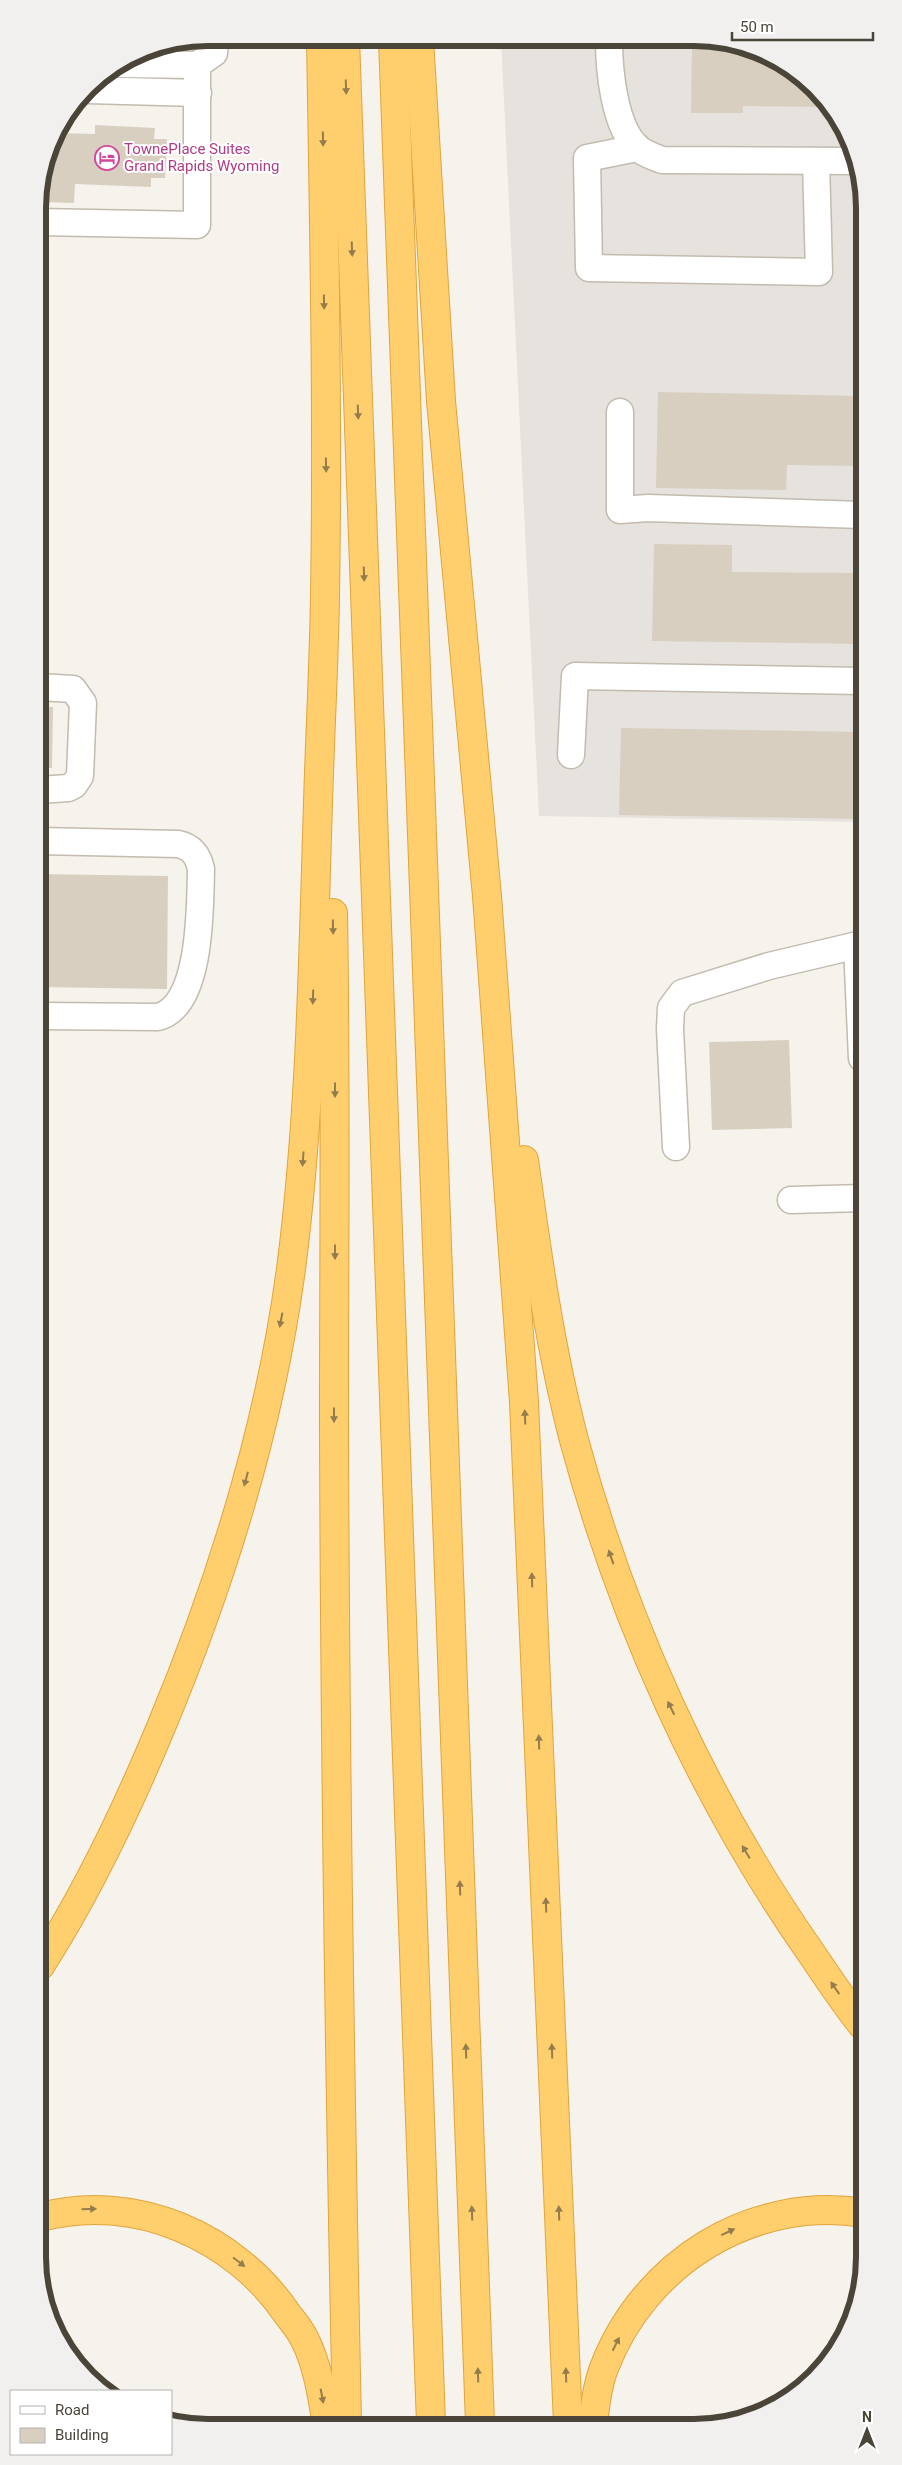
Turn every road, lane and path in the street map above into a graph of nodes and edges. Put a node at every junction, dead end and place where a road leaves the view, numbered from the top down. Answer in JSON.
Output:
{"nodes":[{"id":1,"x":609,"y":46,"type":"edge"},
{"id":2,"x":214,"y":47,"type":"edge"},
{"id":3,"x":321,"y":47,"type":"edge"},
{"id":4,"x":344,"y":47,"type":"edge"},
{"id":5,"x":393,"y":47,"type":"edge"},
{"id":6,"x":419,"y":47,"type":"edge"},
{"id":7,"x":135,"y":64,"type":"edge"},
{"id":8,"x":198,"y":65,"type":"junction"},
{"id":9,"x":98,"y":90,"type":"edge"},
{"id":10,"x":198,"y":93,"type":"junction"},
{"id":11,"x":637,"y":148,"type":"junction"},
{"id":12,"x":848,"y":160,"type":"edge"},
{"id":13,"x":816,"y":162,"type":"junction"},
{"id":14,"x":47,"y":222,"type":"edge"},
{"id":15,"x":620,"y":412,"type":"dead end"},
{"id":16,"x":856,"y":515,"type":"edge"},
{"id":17,"x":325,"y":599,"type":"junction"},
{"id":18,"x":856,"y":681,"type":"edge"},
{"id":19,"x":47,"y":687,"type":"edge"},
{"id":20,"x":570,"y":755,"type":"dead end"},
{"id":21,"x":47,"y":790,"type":"edge"},
{"id":22,"x":47,"y":841,"type":"edge"},
{"id":23,"x":486,"y":896,"type":"junction"},
{"id":24,"x":856,"y":946,"type":"edge"},
{"id":25,"x":47,"y":1016,"type":"edge"},
{"id":26,"x":676,"y":1147,"type":"dead end"},
{"id":27,"x":856,"y":1198,"type":"edge"},
{"id":28,"x":791,"y":1200,"type":"dead end"},
{"id":29,"x":46,"y":1956,"type":"edge"},
{"id":30,"x":855,"y":2014,"type":"edge"},
{"id":31,"x":855,"y":2212,"type":"edge"},
{"id":32,"x":46,"y":2216,"type":"edge"},
{"id":33,"x":326,"y":2419,"type":"edge"},
{"id":34,"x":347,"y":2419,"type":"edge"},
{"id":35,"x":432,"y":2419,"type":"edge"},
{"id":36,"x":480,"y":2419,"type":"edge"},
{"id":37,"x":568,"y":2419,"type":"edge"},
{"id":38,"x":594,"y":2419,"type":"edge"}],
"edges":[{"from":1,"to":11,"type":"lane"},
{"from":2,"to":8,"type":"lane"},
{"from":3,"to":17,"type":"highway","one_way":true},
{"from":4,"to":35,"type":"highway","one_way":true},
{"from":36,"to":5,"type":"highway","one_way":true},
{"from":6,"to":23,"type":"highway"},
{"from":7,"to":8,"type":"lane"},
{"from":8,"to":10,"type":"lane"},
{"from":9,"to":10,"type":"lane"},
{"from":10,"to":14,"type":"lane"},
{"from":11,"to":13,"type":"lane"},
{"from":11,"to":13,"type":"lane"},
{"from":12,"to":13,"type":"lane"},
{"from":15,"to":16,"type":"lane"},
{"from":17,"to":29,"type":"highway","one_way":true},
{"from":17,"to":34,"type":"highway","one_way":true},
{"from":18,"to":20,"type":"lane"},
{"from":19,"to":21,"type":"lane"},
{"from":22,"to":25,"type":"lane"},
{"from":30,"to":23,"type":"highway","one_way":true},
{"from":37,"to":23,"type":"highway","one_way":true},
{"from":24,"to":26,"type":"lane"},
{"from":27,"to":28,"type":"lane"},
{"from":38,"to":31,"type":"highway","one_way":true},
{"from":32,"to":33,"type":"highway","one_way":true}]}
